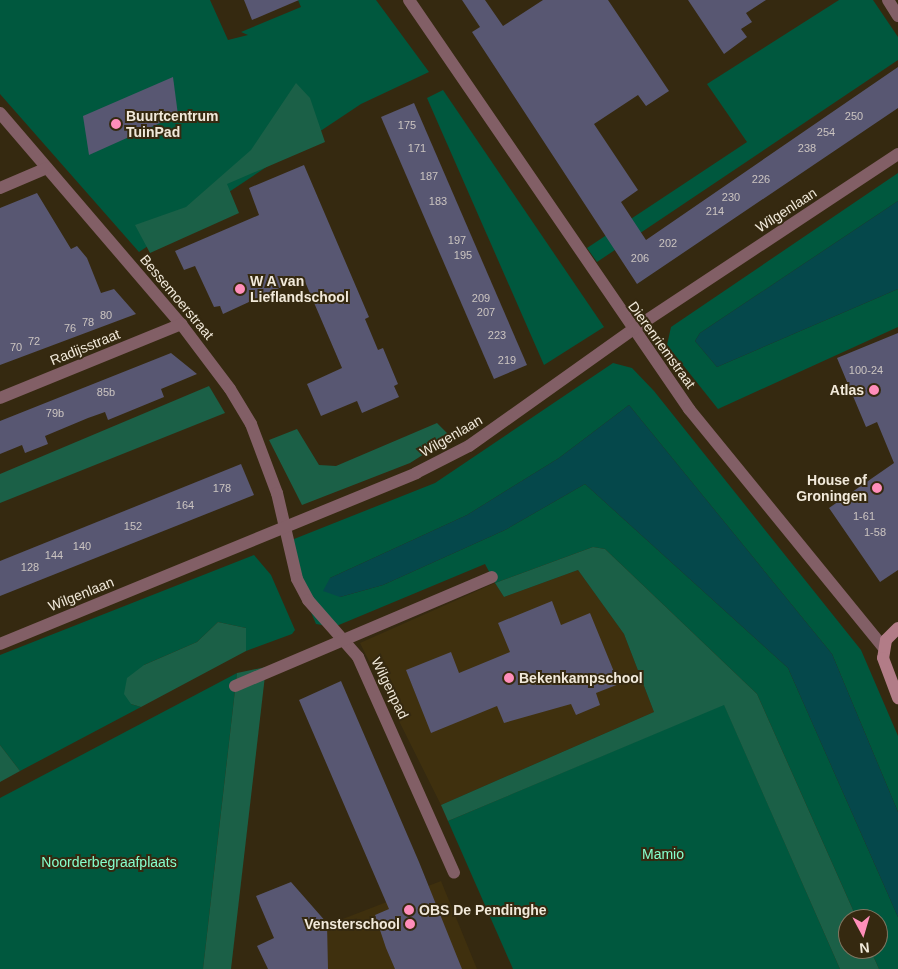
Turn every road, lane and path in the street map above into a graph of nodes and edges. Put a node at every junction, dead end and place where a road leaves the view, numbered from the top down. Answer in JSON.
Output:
{"nodes":[{"id":1,"x":409,"y":0,"type":"edge"},
{"id":2,"x":888,"y":0,"type":"edge"},
{"id":3,"x":898,"y":16,"type":"edge"},
{"id":4,"x":0,"y":113,"type":"edge"},
{"id":5,"x":898,"y":154,"type":"edge"},
{"id":6,"x":47,"y":168,"type":"junction"},
{"id":7,"x":0,"y":188,"type":"edge"},
{"id":8,"x":181,"y":324,"type":"junction"},
{"id":9,"x":632,"y":330,"type":"junction"},
{"id":10,"x":0,"y":398,"type":"edge"},
{"id":11,"x":287,"y":526,"type":"junction"},
{"id":12,"x":492,"y":577,"type":"dead end"},
{"id":13,"x":898,"y":628,"type":"edge"},
{"id":14,"x":343,"y":639,"type":"junction"},
{"id":15,"x":0,"y":644,"type":"edge"},
{"id":16,"x":884,"y":648,"type":"junction"},
{"id":17,"x":235,"y":686,"type":"dead end"},
{"id":18,"x":898,"y":698,"type":"edge"},
{"id":19,"x":454,"y":873,"type":"dead end"}],
"edges":[{"from":1,"to":9,"type":"street","name":"Dierenriemstraat"},
{"from":2,"to":3,"type":"street"},
{"from":4,"to":6,"type":"street","name":"Bessemoerstraat"},
{"from":5,"to":9,"type":"street","name":"Wilgenlaan"},
{"from":6,"to":7,"type":"street"},
{"from":6,"to":8,"type":"street","name":"Bessemoerstraat"},
{"from":8,"to":10,"type":"street","name":"Radijsstraat"},
{"from":8,"to":11,"type":"street","name":"Bessemoerstraat"},
{"from":9,"to":11,"type":"street","name":"Wilgenlaan"},
{"from":9,"to":16,"type":"street","name":"Dierenriemstraat"},
{"from":11,"to":14,"type":"street","name":"Wilgenpad"},
{"from":11,"to":15,"type":"street","name":"Wilgenlaan"},
{"from":12,"to":14,"type":"street"},
{"from":13,"to":16,"type":"street"},
{"from":14,"to":17,"type":"street"},
{"from":14,"to":19,"type":"street","name":"Wilgenpad"},
{"from":16,"to":18,"type":"street"}]}
